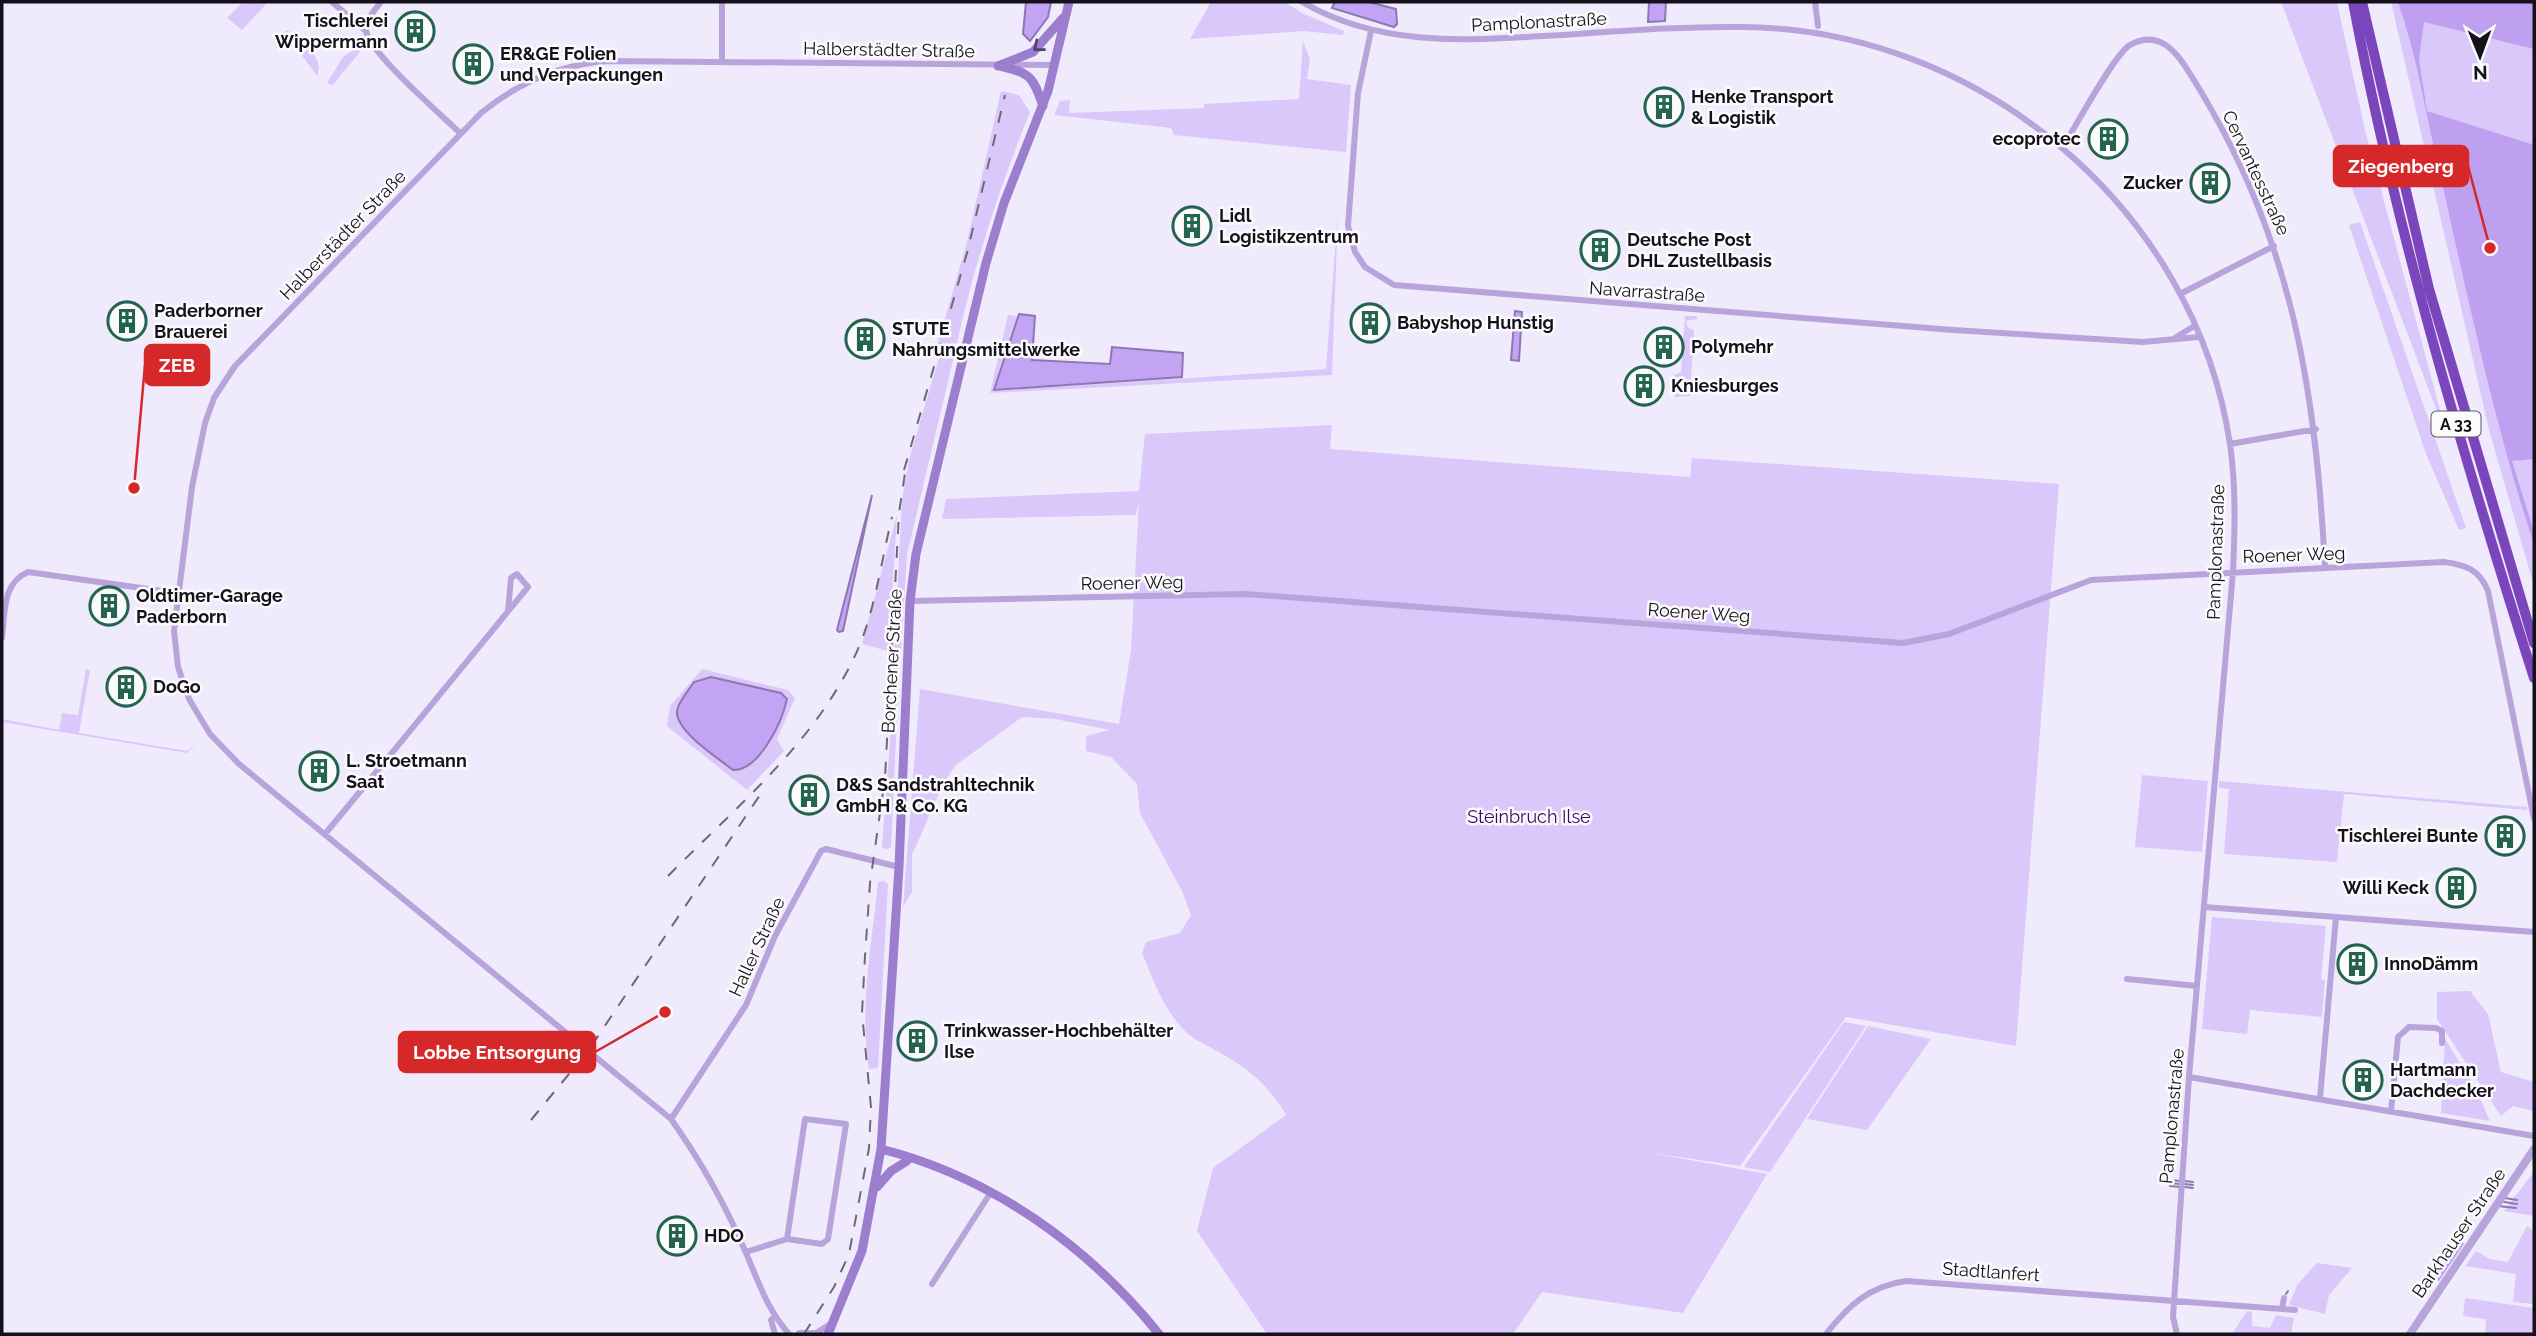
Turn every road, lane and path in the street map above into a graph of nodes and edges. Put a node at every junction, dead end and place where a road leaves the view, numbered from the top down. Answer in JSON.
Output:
{"nodes":[{"id":1,"x":332,"y":2,"type":"edge"},
{"id":2,"x":381,"y":2,"type":"edge"},
{"id":3,"x":722,"y":2,"type":"edge"},
{"id":4,"x":1069,"y":2,"type":"edge"},
{"id":5,"x":1302,"y":2,"type":"edge"},
{"id":6,"x":1815,"y":2,"type":"edge"},
{"id":7,"x":2353,"y":2,"type":"edge"},
{"id":8,"x":2362,"y":2,"type":"edge"},
{"id":9,"x":1066,"y":14,"type":"junction"},
{"id":10,"x":1818,"y":26,"type":"dead end"},
{"id":11,"x":366,"y":31,"type":"junction"},
{"id":12,"x":1371,"y":31,"type":"junction"},
{"id":13,"x":722,"y":62,"type":"junction"},
{"id":14,"x":1055,"y":65,"type":"junction"},
{"id":15,"x":998,"y":66,"type":"junction"},
{"id":16,"x":1043,"y":106,"type":"junction"},
{"id":17,"x":460,"y":133,"type":"junction"},
{"id":18,"x":2063,"y":147,"type":"junction"},
{"id":19,"x":2274,"y":246,"type":"junction"},
{"id":20,"x":2180,"y":294,"type":"junction"},
{"id":21,"x":2194,"y":326,"type":"junction"},
{"id":22,"x":2199,"y":337,"type":"junction"},
{"id":23,"x":2173,"y":339,"type":"junction"},
{"id":24,"x":2316,"y":429,"type":"junction"},
{"id":25,"x":2230,"y":444,"type":"junction"},
{"id":26,"x":2325,"y":568,"type":"junction"},
{"id":27,"x":2233,"y":572,"type":"junction"},
{"id":28,"x":177,"y":593,"type":"junction"},
{"id":29,"x":910,"y":601,"type":"junction"},
{"id":30,"x":508,"y":611,"type":"junction"},
{"id":31,"x":2,"y":638,"type":"edge"},
{"id":32,"x":2534,"y":643,"type":"edge"},
{"id":33,"x":2534,"y":678,"type":"edge"},
{"id":34,"x":2534,"y":819,"type":"edge"},
{"id":35,"x":325,"y":834,"type":"junction"},
{"id":36,"x":899,"y":867,"type":"junction"},
{"id":37,"x":2204,"y":906,"type":"junction"},
{"id":38,"x":2336,"y":917,"type":"junction"},
{"id":39,"x":2534,"y":932,"type":"edge"},
{"id":40,"x":2127,"y":979,"type":"dead end"},
{"id":41,"x":2197,"y":986,"type":"junction"},
{"id":42,"x":2442,"y":1043,"type":"dead end"},
{"id":43,"x":2189,"y":1077,"type":"junction"},
{"id":44,"x":2320,"y":1098,"type":"junction"},
{"id":45,"x":2391,"y":1112,"type":"junction"},
{"id":46,"x":671,"y":1119,"type":"junction"},
{"id":47,"x":2534,"y":1136,"type":"edge"},
{"id":48,"x":2534,"y":1149,"type":"edge"},
{"id":49,"x":881,"y":1152,"type":"junction"},
{"id":50,"x":907,"y":1160,"type":"junction"},
{"id":51,"x":921,"y":1161,"type":"junction"},
{"id":52,"x":876,"y":1188,"type":"junction"},
{"id":53,"x":991,"y":1192,"type":"junction"},
{"id":54,"x":787,"y":1239,"type":"junction"},
{"id":55,"x":746,"y":1252,"type":"junction"},
{"id":56,"x":932,"y":1284,"type":"dead end"},
{"id":57,"x":2284,"y":1298,"type":"dead end"},
{"id":58,"x":2174,"y":1299,"type":"junction"},
{"id":59,"x":2282,"y":1309,"type":"junction"},
{"id":60,"x":2295,"y":1310,"type":"dead end"},
{"id":61,"x":776,"y":1319,"type":"junction"},
{"id":62,"x":835,"y":1321,"type":"junction"},
{"id":63,"x":775,"y":1334,"type":"edge"},
{"id":64,"x":789,"y":1334,"type":"edge"},
{"id":65,"x":800,"y":1334,"type":"edge"},
{"id":66,"x":828,"y":1334,"type":"edge"},
{"id":67,"x":1159,"y":1334,"type":"edge"},
{"id":68,"x":1826,"y":1334,"type":"edge"},
{"id":69,"x":2177,"y":1334,"type":"edge"},
{"id":70,"x":2410,"y":1334,"type":"edge"}],
"edges":[{"from":1,"to":11,"type":"street"},
{"from":2,"to":11,"type":"street"},
{"from":3,"to":13,"type":"street"},
{"from":4,"to":9,"type":"main road","name":"Borchener Straße"},
{"from":5,"to":12,"type":"street","name":"Pamplonastraße"},
{"from":6,"to":10,"type":"street"},
{"from":7,"to":33,"type":"highway","number":"A 33"},
{"from":8,"to":32,"type":"highway","number":"A 33"},
{"from":9,"to":14,"type":"main road","name":"Borchener Straße"},
{"from":9,"to":15,"type":"main road","one_way":true},
{"from":11,"to":17,"type":"street"},
{"from":12,"to":18,"type":"street","name":"Pamplonastraße"},
{"from":12,"to":23,"type":"street","name":"Navarrastraße"},
{"from":13,"to":15,"type":"street","name":"Halberstädter Straße"},
{"from":13,"to":17,"type":"street","name":"Halberstädter Straße"},
{"from":14,"to":15,"type":"street","name":"Halberstädter Straße"},
{"from":14,"to":16,"type":"main road","name":"Borchener Straße"},
{"from":15,"to":16,"type":"main road"},
{"from":16,"to":29,"type":"main road","name":"Borchener Straße"},
{"from":17,"to":28,"type":"street","name":"Halberstädter Straße"},
{"from":18,"to":19,"type":"street","name":"Cervantesstraße"},
{"from":18,"to":20,"type":"street","name":"Pamplonastraße"},
{"from":19,"to":20,"type":"street"},
{"from":19,"to":24,"type":"street","name":"Cervantesstraße"},
{"from":20,"to":21,"type":"street","name":"Pamplonastraße"},
{"from":21,"to":22,"type":"street","name":"Pamplonastraße"},
{"from":21,"to":23,"type":"street","name":"Navarrastraße"},
{"from":22,"to":23,"type":"street","name":"Navarrastraße"},
{"from":22,"to":25,"type":"street","name":"Pamplonastraße"},
{"from":24,"to":25,"type":"street"},
{"from":24,"to":26,"type":"street","name":"Cervantesstraße"},
{"from":25,"to":27,"type":"street","name":"Pamplonastraße"},
{"from":26,"to":27,"type":"street","name":"Roener Weg"},
{"from":26,"to":34,"type":"street","name":"Roener Weg"},
{"from":27,"to":29,"type":"street","name":"Roener Weg"},
{"from":27,"to":37,"type":"street","name":"Pamplonastraße"},
{"from":28,"to":31,"type":"street"},
{"from":28,"to":35,"type":"street","name":"Halberstädter Straße"},
{"from":29,"to":36,"type":"main road","name":"Borchener Straße"},
{"from":30,"to":30,"type":"street"},
{"from":30,"to":35,"type":"street"},
{"from":35,"to":46,"type":"street","name":"Halberstädter Straße"},
{"from":36,"to":46,"type":"street","name":"Haller Straße"},
{"from":36,"to":49,"type":"main road","name":"Borchener Straße"},
{"from":37,"to":38,"type":"street"},
{"from":37,"to":41,"type":"street","name":"Pamplonastraße"},
{"from":38,"to":39,"type":"street"},
{"from":38,"to":44,"type":"street"},
{"from":40,"to":41,"type":"street"},
{"from":41,"to":43,"type":"street","name":"Pamplonastraße"},
{"from":42,"to":45,"type":"street"},
{"from":43,"to":44,"type":"street"},
{"from":43,"to":58,"type":"street","name":"Pamplonastraße"},
{"from":44,"to":45,"type":"street"},
{"from":45,"to":47,"type":"street"},
{"from":46,"to":55,"type":"street","name":"Halberstädter Straße"},
{"from":48,"to":70,"type":"street","name":"Barkhauser Straße"},
{"from":49,"to":50,"type":"main road"},
{"from":49,"to":51,"type":"main road"},
{"from":49,"to":52,"type":"main road","name":"Borchener Straße"},
{"from":50,"to":51,"type":"main road"},
{"from":50,"to":52,"type":"main road"},
{"from":51,"to":53,"type":"main road"},
{"from":52,"to":62,"type":"main road","name":"Borchener Straße"},
{"from":53,"to":56,"type":"street"},
{"from":53,"to":67,"type":"main road"},
{"from":54,"to":54,"type":"street"},
{"from":54,"to":55,"type":"street"},
{"from":55,"to":61,"type":"street","name":"Halberstädter Straße"},
{"from":57,"to":59,"type":"street"},
{"from":58,"to":59,"type":"street"},
{"from":58,"to":68,"type":"street","name":"Stadtlanfert"},
{"from":58,"to":69,"type":"street","name":"Pamplonastraße"},
{"from":59,"to":60,"type":"street"},
{"from":61,"to":63,"type":"street","name":"Halberstädter Straße"},
{"from":61,"to":64,"type":"street","name":"Halberstädter Straße"},
{"from":61,"to":65,"type":"street"},
{"from":62,"to":65,"type":"street"},
{"from":62,"to":66,"type":"main road","name":"Borchener Straße"}]}
